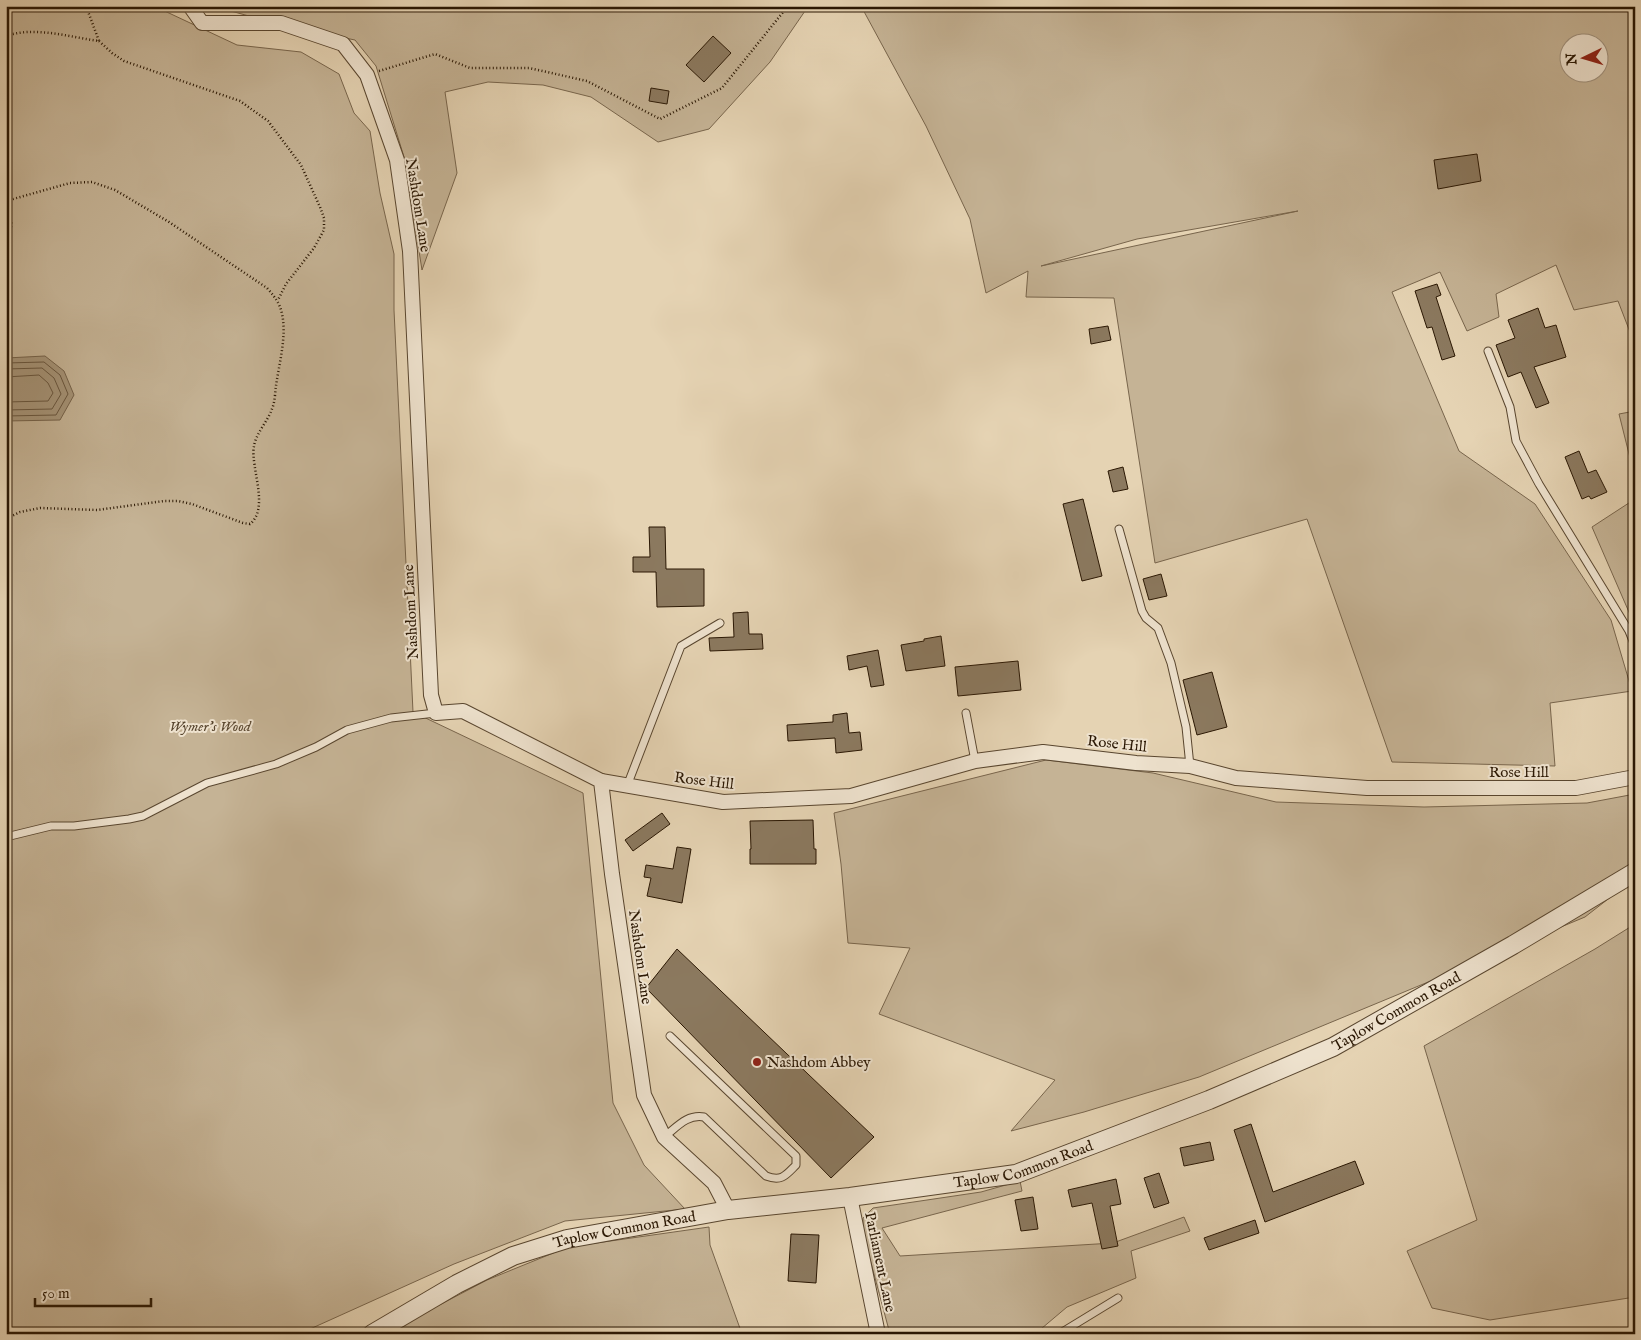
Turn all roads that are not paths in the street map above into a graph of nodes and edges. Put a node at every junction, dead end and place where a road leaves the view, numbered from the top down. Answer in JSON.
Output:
{"nodes":[{"id":1,"x":190,"y":6,"type":"edge"},
{"id":2,"x":1488,"y":351,"type":"dead end"},
{"id":3,"x":1118,"y":529,"type":"dead end"},
{"id":4,"x":720,"y":624,"type":"dead end"},
{"id":5,"x":1635,"y":646,"type":"edge"},
{"id":6,"x":436,"y":713,"type":"junction"},
{"id":7,"x":966,"y":714,"type":"dead end"},
{"id":8,"x":975,"y":761,"type":"junction"},
{"id":9,"x":1190,"y":766,"type":"junction"},
{"id":10,"x":1635,"y":777,"type":"edge"},
{"id":11,"x":601,"y":781,"type":"junction"},
{"id":12,"x":627,"y":786,"type":"junction"},
{"id":13,"x":6,"y":837,"type":"edge"},
{"id":14,"x":1635,"y":872,"type":"edge"},
{"id":15,"x":670,"y":1036,"type":"dead end"},
{"id":16,"x":664,"y":1137,"type":"junction"},
{"id":17,"x":850,"y":1197,"type":"junction"},
{"id":18,"x":728,"y":1210,"type":"junction"},
{"id":19,"x":1118,"y":1298,"type":"dead end"},
{"id":20,"x":372,"y":1334,"type":"edge"},
{"id":21,"x":878,"y":1334,"type":"edge"},
{"id":22,"x":1059,"y":1334,"type":"edge"}],
"edges":[{"from":1,"to":6,"type":"street","name":"Nashdom Lane"},
{"from":2,"to":5,"type":"lane"},
{"from":3,"to":9,"type":"lane"},
{"from":4,"to":12,"type":"lane"},
{"from":6,"to":11,"type":"street"},
{"from":6,"to":13,"type":"lane"},
{"from":7,"to":8,"type":"lane"},
{"from":8,"to":9,"type":"street","name":"Rose Hill"},
{"from":8,"to":12,"type":"street","name":"Rose Hill"},
{"from":9,"to":10,"type":"street","name":"Rose Hill"},
{"from":11,"to":12,"type":"street","name":"Rose Hill"},
{"from":11,"to":16,"type":"street","name":"Nashdom Lane"},
{"from":14,"to":17,"type":"street","name":"Taplow Common Road"},
{"from":15,"to":16,"type":"lane"},
{"from":16,"to":18,"type":"street","name":"Nashdom Lane"},
{"from":17,"to":18,"type":"street","name":"Taplow Common Road"},
{"from":17,"to":21,"type":"street","name":"Parliament Lane"},
{"from":18,"to":20,"type":"street","name":"Taplow Common Road"},
{"from":19,"to":22,"type":"lane"}]}
